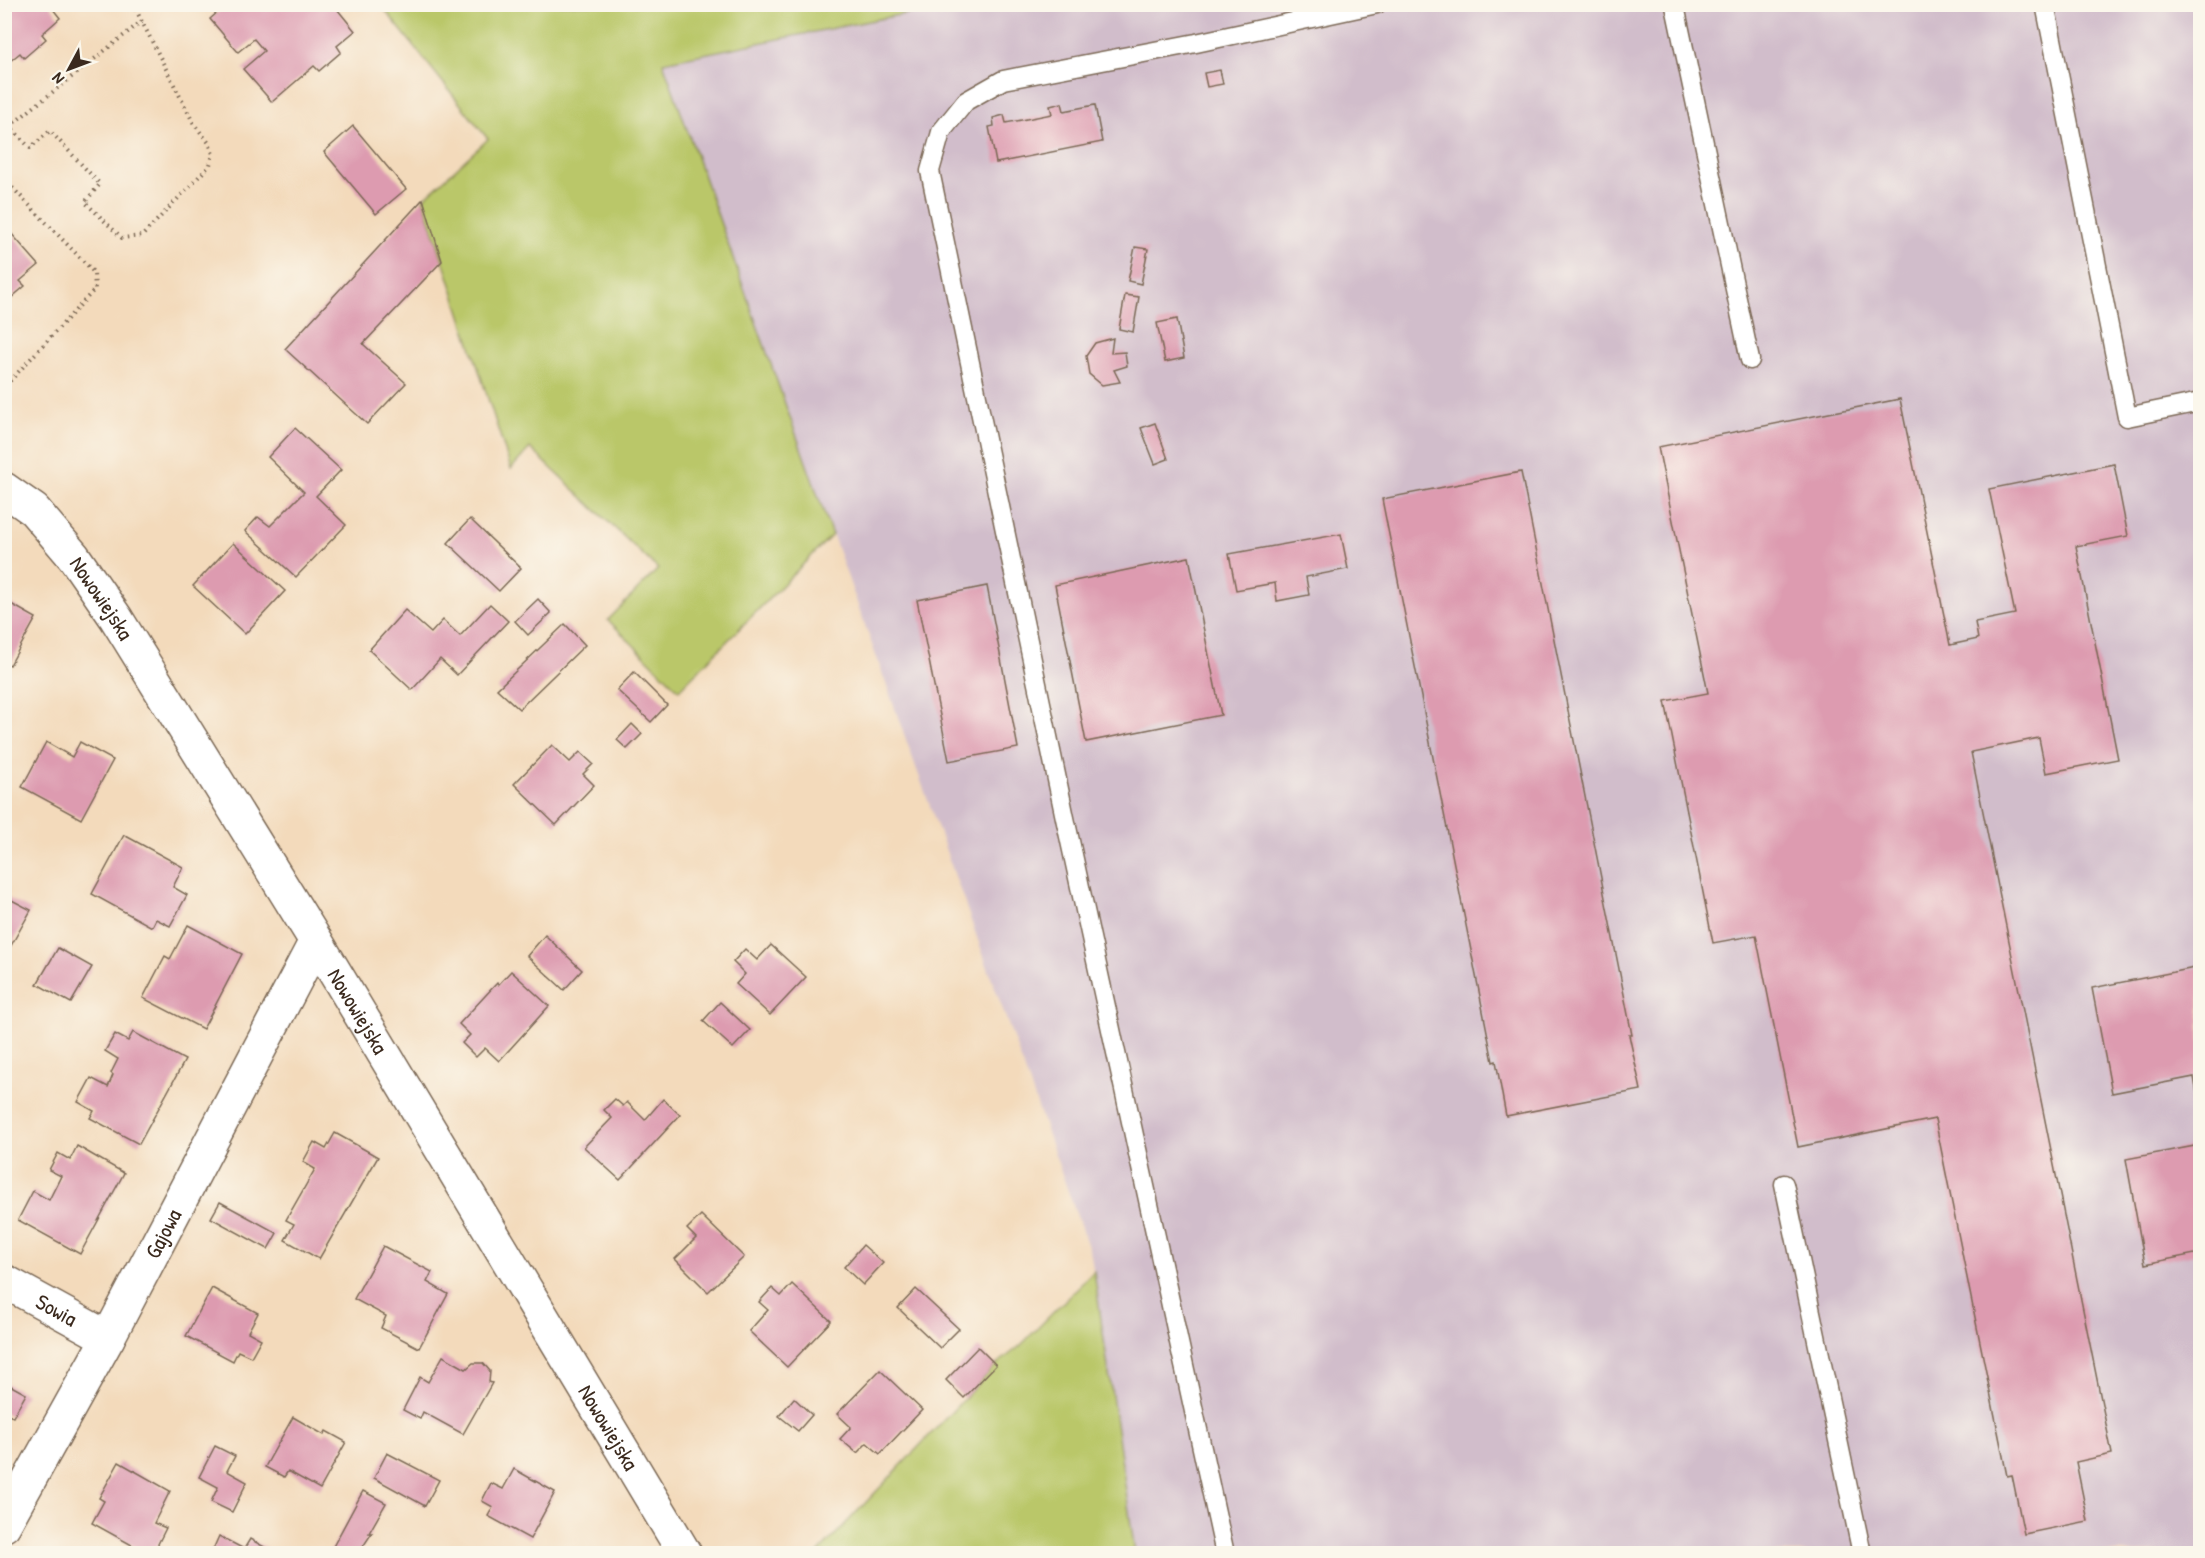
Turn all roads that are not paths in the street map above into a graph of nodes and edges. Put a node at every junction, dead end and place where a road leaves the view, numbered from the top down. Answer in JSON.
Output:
{"nodes":[{"id":1,"x":1377,"y":4,"type":"edge"},
{"id":2,"x":1681,"y":4,"type":"edge"},
{"id":3,"x":2045,"y":4,"type":"edge"},
{"id":4,"x":1750,"y":360,"type":"dead end"},
{"id":5,"x":2200,"y":402,"type":"edge"},
{"id":6,"x":4,"y":489,"type":"edge"},
{"id":7,"x":316,"y":941,"type":"junction"},
{"id":8,"x":1784,"y":1184,"type":"dead end"},
{"id":9,"x":4,"y":1281,"type":"edge"},
{"id":10,"x":108,"y":1338,"type":"junction"},
{"id":11,"x":4,"y":1525,"type":"edge"},
{"id":12,"x":685,"y":1554,"type":"edge"},
{"id":13,"x":1225,"y":1554,"type":"edge"},
{"id":14,"x":1862,"y":1554,"type":"edge"}],
"edges":[{"from":1,"to":13,"type":"lane"},
{"from":2,"to":4,"type":"lane"},
{"from":3,"to":5,"type":"lane"},
{"from":6,"to":7,"type":"street","name":"Nowowiejska"},
{"from":7,"to":10,"type":"street","name":"Gajowa"},
{"from":7,"to":12,"type":"street","name":"Nowowiejska"},
{"from":8,"to":14,"type":"lane"},
{"from":9,"to":10,"type":"street","name":"Sowia"},
{"from":10,"to":11,"type":"street","name":"Gajowa"}]}
